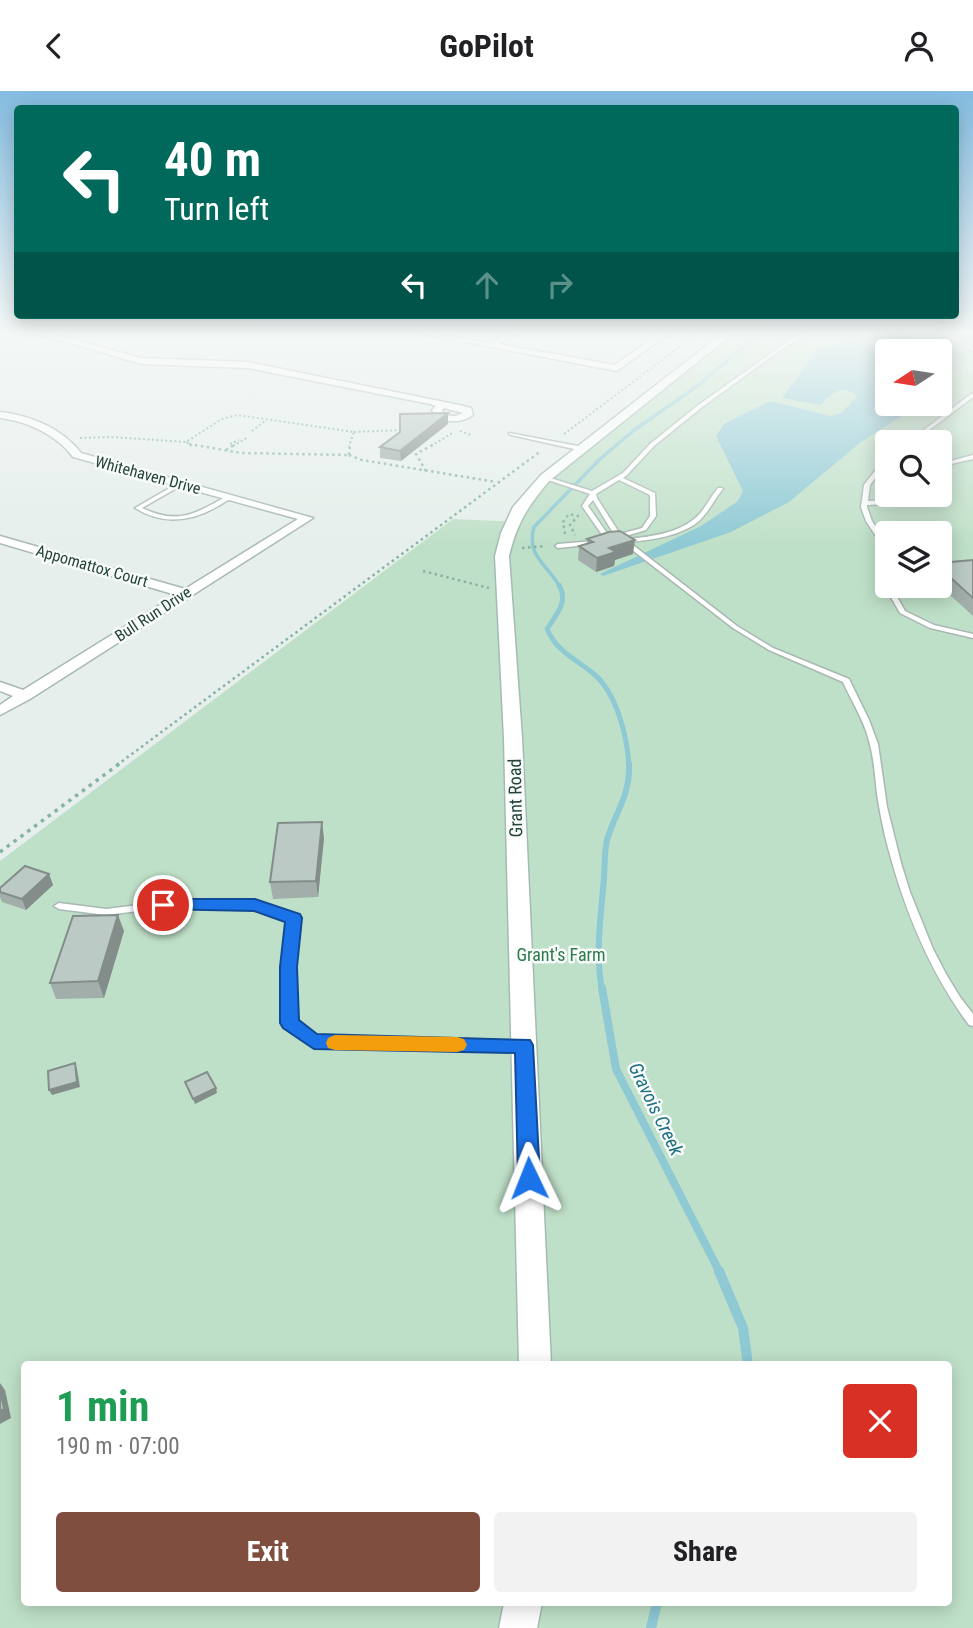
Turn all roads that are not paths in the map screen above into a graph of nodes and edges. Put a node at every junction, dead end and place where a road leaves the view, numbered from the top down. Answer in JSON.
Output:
{"nodes":[{"id":1,"x":436,"y":404,"type":"edge"},
{"id":2,"x":640,"y":404,"type":"edge"},
{"id":3,"x":704,"y":404,"type":"edge"},
{"id":4,"x":963,"y":404,"type":"edge"},
{"id":5,"x":441,"y":406,"type":"dead end"},
{"id":6,"x":960,"y":406,"type":"junction"},
{"id":7,"x":973,"y":409,"type":"edge"},
{"id":8,"x":0,"y":415,"type":"edge"},
{"id":9,"x":927,"y":430,"type":"edge"},
{"id":10,"x":511,"y":434,"type":"dead end"},
{"id":11,"x":583,"y":449,"type":"junction"},
{"id":12,"x":973,"y":457,"type":"edge"},
{"id":13,"x":952,"y":462,"type":"edge"},
{"id":14,"x":875,"y":475,"type":"edge"},
{"id":15,"x":619,"y":478,"type":"junction"},
{"id":16,"x":554,"y":481,"type":"junction"},
{"id":17,"x":180,"y":484,"type":"junction"},
{"id":18,"x":720,"y":489,"type":"dead end"},
{"id":19,"x":593,"y":494,"type":"junction"},
{"id":20,"x":229,"y":497,"type":"junction"},
{"id":21,"x":865,"y":503,"type":"junction"},
{"id":22,"x":875,"y":503,"type":"edge"},
{"id":23,"x":307,"y":518,"type":"joint"},
{"id":24,"x":618,"y":536,"type":"junction"},
{"id":25,"x":0,"y":539,"type":"edge"},
{"id":26,"x":609,"y":541,"type":"junction"},
{"id":27,"x":625,"y":541,"type":"junction"},
{"id":28,"x":558,"y":546,"type":"road end"},
{"id":29,"x":184,"y":593,"type":"junction"},
{"id":30,"x":973,"y":636,"type":"edge"},
{"id":31,"x":0,"y":686,"type":"edge"},
{"id":32,"x":24,"y":696,"type":"junction"},
{"id":33,"x":0,"y":711,"type":"edge"},
{"id":34,"x":59,"y":907,"type":"dead end"},
{"id":35,"x":973,"y":1022,"type":"edge"},
{"id":36,"x":524,"y":1045,"type":"junction"},
{"id":37,"x":535,"y":1361,"type":"edge"},
{"id":38,"x":523,"y":1606,"type":"edge"},
{"id":39,"x":519,"y":1628,"type":"edge"}],
"edges":[{"from":1,"to":5,"type":"street"},
{"from":2,"to":11,"type":"street","name":"Grant Road"},
{"from":3,"to":15,"type":"lane"},
{"from":4,"to":6,"type":"lane"},
{"from":6,"to":7,"type":"lane"},
{"from":6,"to":9,"type":"lane"},
{"from":8,"to":17,"type":"street","name":"Whitehaven Drive"},
{"from":10,"to":11,"type":"lane"},
{"from":11,"to":16,"type":"street","name":"Grant Road"},
{"from":12,"to":13,"type":"lane"},
{"from":14,"to":21,"type":"lane"},
{"from":15,"to":19,"type":"lane"},
{"from":15,"to":24,"type":"lane"},
{"from":16,"to":19,"type":"lane"},
{"from":16,"to":36,"type":"street","name":"Grant Road"},
{"from":17,"to":20,"type":"street","name":"Whitehaven Drive"},
{"from":17,"to":20,"type":"lane"},
{"from":18,"to":27,"type":"lane"},
{"from":19,"to":24,"type":"lane"},
{"from":19,"to":26,"type":"lane"},
{"from":20,"to":23,"type":"street","name":"Whitehaven Drive"},
{"from":21,"to":22,"type":"lane"},
{"from":21,"to":30,"type":"lane"},
{"from":23,"to":29,"type":"street","name":"Bull Run Drive"},
{"from":24,"to":27,"type":"lane"},
{"from":25,"to":29,"type":"street","name":"Appomattox Court"},
{"from":26,"to":27,"type":"lane"},
{"from":26,"to":28,"type":"lane"},
{"from":27,"to":35,"type":"lane"},
{"from":29,"to":32,"type":"street","name":"Bull Run Drive"},
{"from":31,"to":32,"type":"street"},
{"from":32,"to":33,"type":"street","name":"Bull Run Drive"},
{"from":34,"to":36,"type":"lane"},
{"from":36,"to":37,"type":"street","name":"Grant Road"},
{"from":38,"to":39,"type":"street"}]}
